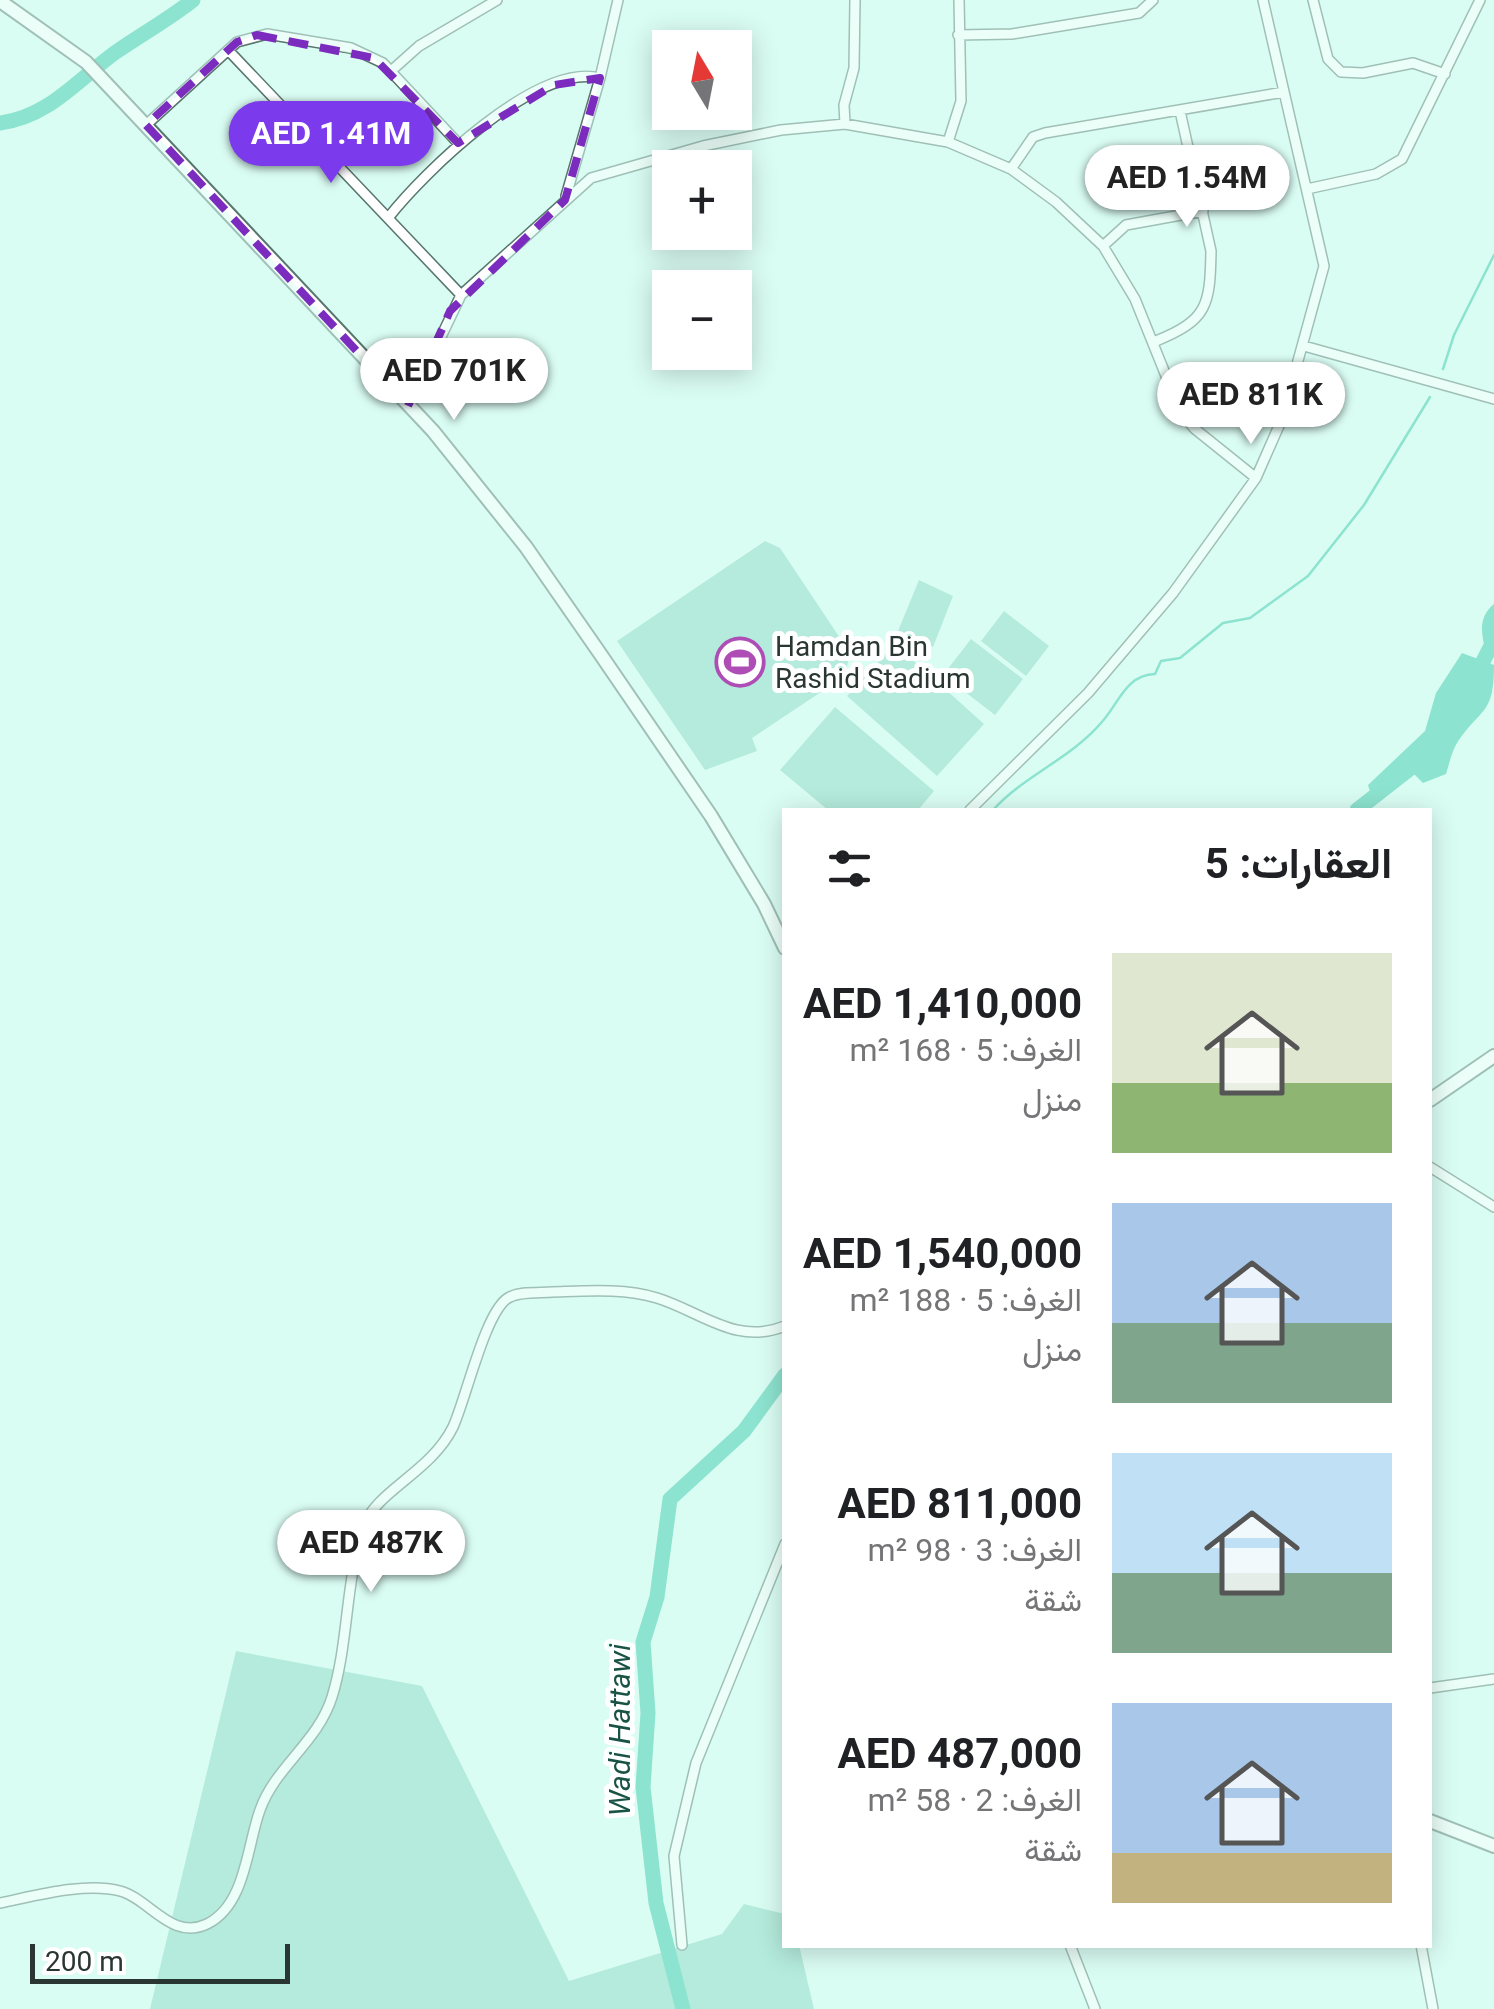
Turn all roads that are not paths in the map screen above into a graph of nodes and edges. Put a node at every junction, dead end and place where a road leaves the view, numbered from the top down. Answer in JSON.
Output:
{"nodes":[{"id":1,"x":497,"y":0,"type":"edge"},
{"id":2,"x":618,"y":0,"type":"edge"},
{"id":3,"x":855,"y":0,"type":"edge"},
{"id":4,"x":959,"y":0,"type":"edge"},
{"id":5,"x":1153,"y":0,"type":"edge"},
{"id":6,"x":1263,"y":0,"type":"edge"},
{"id":7,"x":1313,"y":0,"type":"edge"},
{"id":8,"x":1480,"y":0,"type":"edge"},
{"id":9,"x":0,"y":2,"type":"edge"},
{"id":10,"x":958,"y":35,"type":"junction"},
{"id":11,"x":228,"y":50,"type":"junction"},
{"id":12,"x":390,"y":71,"type":"junction"},
{"id":13,"x":1445,"y":74,"type":"junction"},
{"id":14,"x":600,"y":78,"type":"junction"},
{"id":15,"x":1284,"y":92,"type":"junction"},
{"id":16,"x":1180,"y":111,"type":"junction"},
{"id":17,"x":845,"y":124,"type":"junction"},
{"id":18,"x":146,"y":125,"type":"junction"},
{"id":19,"x":948,"y":142,"type":"junction"},
{"id":20,"x":458,"y":143,"type":"junction"},
{"id":21,"x":580,"y":157,"type":"junction"},
{"id":22,"x":1011,"y":169,"type":"junction"},
{"id":23,"x":603,"y":174,"type":"junction"},
{"id":24,"x":1307,"y":189,"type":"junction"},
{"id":25,"x":565,"y":200,"type":"junction"},
{"id":26,"x":1203,"y":212,"type":"junction"},
{"id":27,"x":388,"y":218,"type":"junction"},
{"id":28,"x":1103,"y":246,"type":"junction"},
{"id":29,"x":461,"y":296,"type":"junction"},
{"id":30,"x":1156,"y":341,"type":"junction"},
{"id":31,"x":1304,"y":346,"type":"junction"},
{"id":32,"x":1494,"y":399,"type":"edge"},
{"id":33,"x":408,"y":406,"type":"junction"},
{"id":34,"x":1256,"y":478,"type":"junction"},
{"id":35,"x":972,"y":808,"type":"edge"},
{"id":36,"x":782,"y":941,"type":"edge"},
{"id":37,"x":1494,"y":1056,"type":"edge"},
{"id":38,"x":1432,"y":1099,"type":"edge"},
{"id":39,"x":1432,"y":1168,"type":"edge"},
{"id":40,"x":1494,"y":1207,"type":"edge"},
{"id":41,"x":782,"y":1327,"type":"edge"},
{"id":42,"x":782,"y":1551,"type":"edge"},
{"id":43,"x":1494,"y":1679,"type":"edge"},
{"id":44,"x":1432,"y":1688,"type":"edge"},
{"id":45,"x":1432,"y":1822,"type":"edge"},
{"id":46,"x":1494,"y":1846,"type":"edge"},
{"id":47,"x":0,"y":1903,"type":"edge"},
{"id":48,"x":682,"y":1945,"type":"dead end"},
{"id":49,"x":1071,"y":1948,"type":"edge"},
{"id":50,"x":1422,"y":1948,"type":"edge"},
{"id":51,"x":1096,"y":2009,"type":"edge"},
{"id":52,"x":1434,"y":2009,"type":"edge"}],
"edges":[{"from":1,"to":12,"type":"street"},
{"from":2,"to":14,"type":"street"},
{"from":3,"to":17,"type":"street"},
{"from":4,"to":10,"type":"street"},
{"from":5,"to":10,"type":"street"},
{"from":6,"to":15,"type":"street"},
{"from":7,"to":13,"type":"street"},
{"from":8,"to":13,"type":"street"},
{"from":9,"to":18,"type":"street"},
{"from":10,"to":19,"type":"street"},
{"from":11,"to":12,"type":"street"},
{"from":11,"to":18,"type":"street"},
{"from":11,"to":27,"type":"street"},
{"from":12,"to":20,"type":"street"},
{"from":13,"to":24,"type":"street"},
{"from":14,"to":20,"type":"street"},
{"from":14,"to":21,"type":"street"},
{"from":15,"to":16,"type":"street"},
{"from":15,"to":24,"type":"street"},
{"from":16,"to":22,"type":"street"},
{"from":16,"to":26,"type":"street"},
{"from":17,"to":19,"type":"street"},
{"from":17,"to":23,"type":"street"},
{"from":18,"to":33,"type":"street"},
{"from":19,"to":22,"type":"street"},
{"from":20,"to":27,"type":"street"},
{"from":21,"to":23,"type":"street"},
{"from":21,"to":25,"type":"street"},
{"from":22,"to":28,"type":"street"},
{"from":23,"to":25,"type":"street"},
{"from":24,"to":31,"type":"street"},
{"from":25,"to":29,"type":"street"},
{"from":26,"to":28,"type":"street"},
{"from":26,"to":30,"type":"street"},
{"from":27,"to":29,"type":"street"},
{"from":28,"to":30,"type":"street"},
{"from":29,"to":33,"type":"street"},
{"from":30,"to":34,"type":"street"},
{"from":31,"to":32,"type":"street"},
{"from":31,"to":34,"type":"street"},
{"from":33,"to":36,"type":"street"},
{"from":34,"to":35,"type":"street"},
{"from":37,"to":38,"type":"street"},
{"from":39,"to":40,"type":"street"},
{"from":41,"to":47,"type":"street"},
{"from":42,"to":48,"type":"street"},
{"from":43,"to":44,"type":"street"},
{"from":45,"to":46,"type":"street"},
{"from":49,"to":51,"type":"street"},
{"from":50,"to":52,"type":"street"}]}
